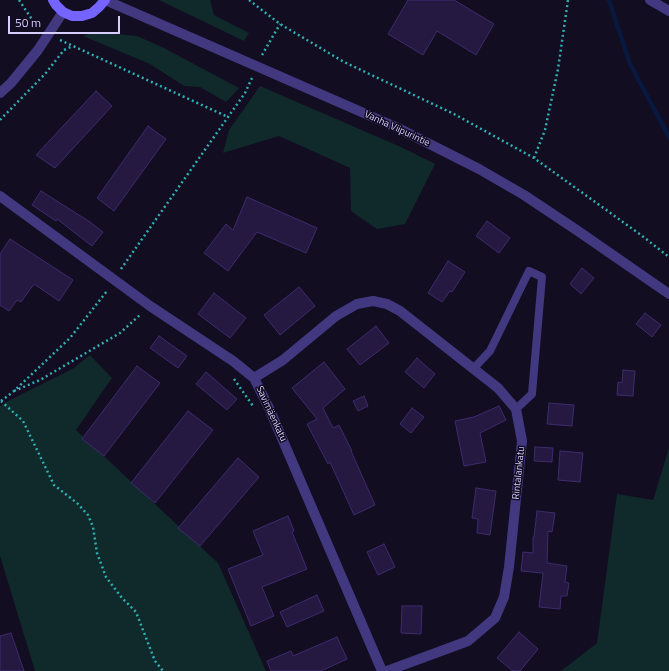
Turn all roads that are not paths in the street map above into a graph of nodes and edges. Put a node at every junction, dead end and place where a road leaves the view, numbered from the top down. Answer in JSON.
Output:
{"nodes":[{"id":1,"x":53,"y":0,"type":"edge"},
{"id":2,"x":105,"y":0,"type":"edge"},
{"id":3,"x":650,"y":0,"type":"edge"},
{"id":4,"x":669,"y":11,"type":"edge"},
{"id":5,"x":63,"y":12,"type":"junction"},
{"id":6,"x":0,"y":93,"type":"edge"},
{"id":7,"x":0,"y":196,"type":"edge"},
{"id":8,"x":669,"y":294,"type":"edge"},
{"id":9,"x":474,"y":368,"type":"junction"},
{"id":10,"x":254,"y":378,"type":"junction"},
{"id":11,"x":516,"y":409,"type":"junction"},
{"id":12,"x":382,"y":671,"type":"edge"},
{"id":13,"x":387,"y":671,"type":"edge"}],
"edges":[{"from":1,"to":5,"type":"main road"},
{"from":2,"to":5,"type":"main road"},
{"from":2,"to":8,"type":"street","name":"Vanha Viipurintie"},
{"from":3,"to":4,"type":"street"},
{"from":5,"to":6,"type":"street"},
{"from":7,"to":10,"type":"street","name":"Savimäenkatu"},
{"from":9,"to":10,"type":"street","name":"Rintalankatu"},
{"from":9,"to":11,"type":"street","name":"Rintalankatu"},
{"from":9,"to":11,"type":"lane"},
{"from":10,"to":12,"type":"street","name":"Savimäenkatu"},
{"from":11,"to":13,"type":"street","name":"Rintalankatu"}]}
